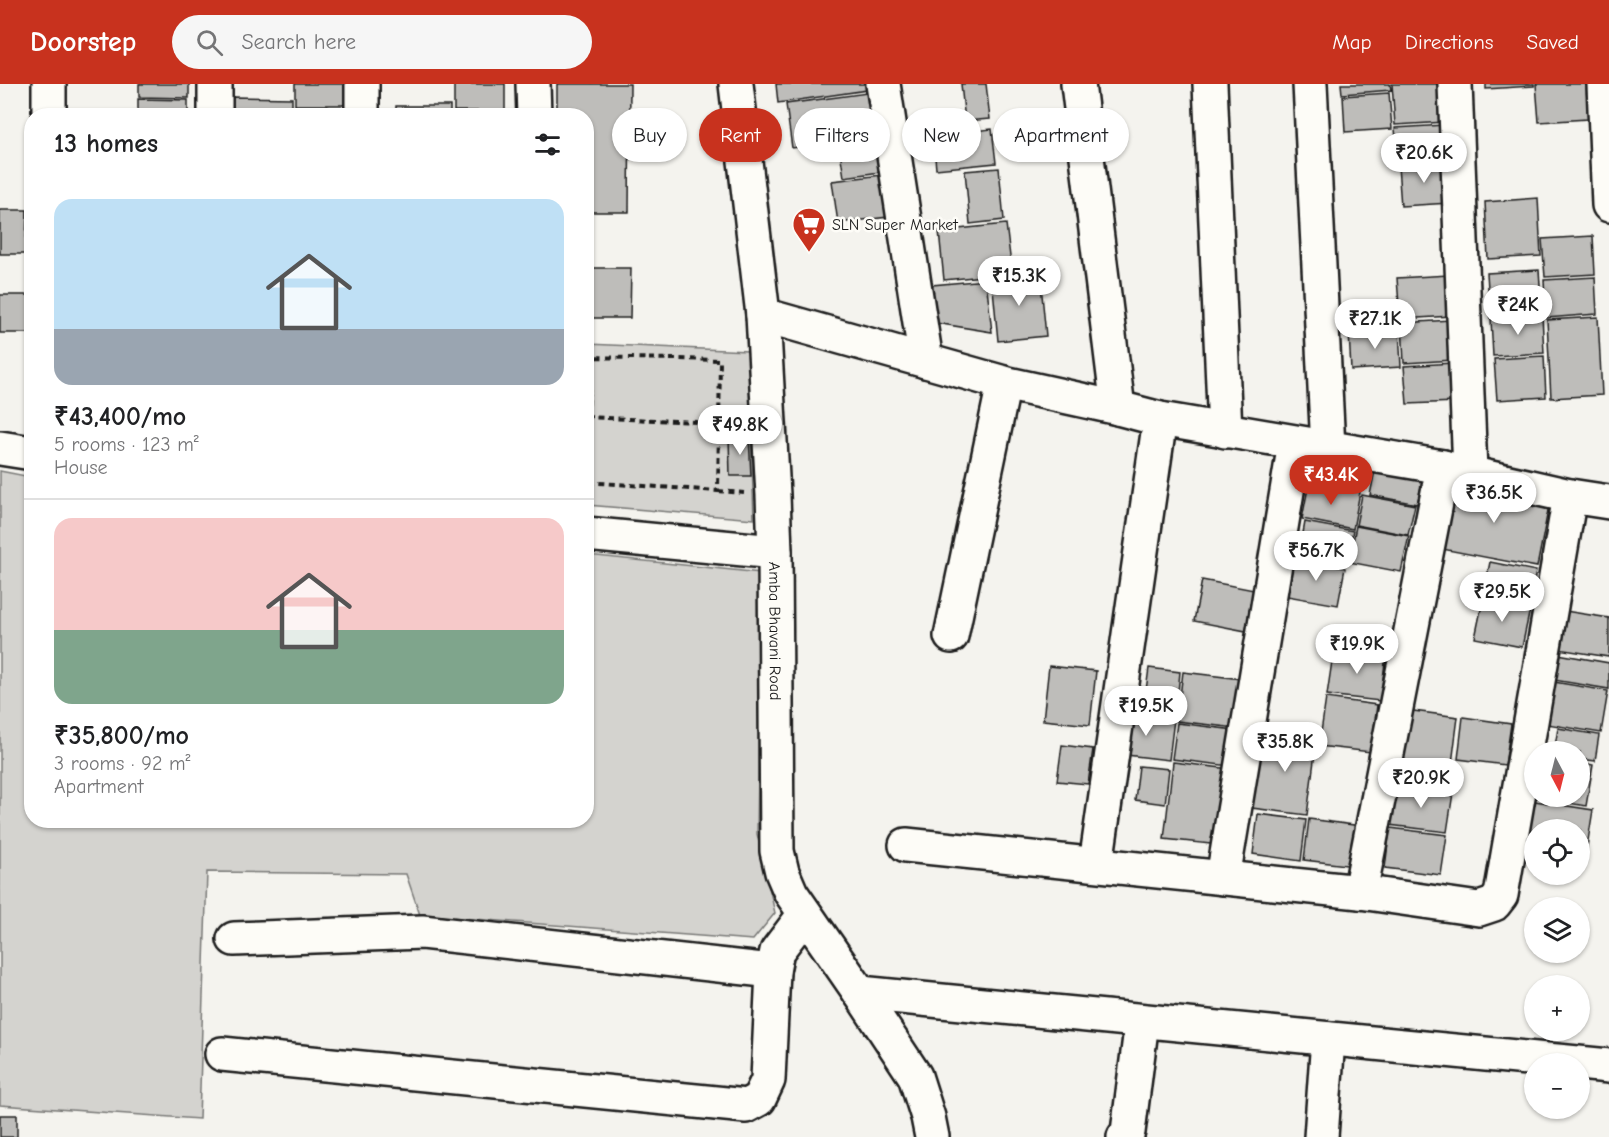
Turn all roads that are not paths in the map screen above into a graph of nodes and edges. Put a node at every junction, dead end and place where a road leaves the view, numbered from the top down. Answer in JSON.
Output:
{"nodes":[{"id":1,"x":49,"y":84,"type":"edge"},
{"id":2,"x":215,"y":84,"type":"edge"},
{"id":3,"x":362,"y":84,"type":"edge"},
{"id":4,"x":533,"y":84,"type":"edge"},
{"id":5,"x":736,"y":84,"type":"edge"},
{"id":6,"x":883,"y":84,"type":"edge"},
{"id":7,"x":1078,"y":84,"type":"edge"},
{"id":8,"x":1210,"y":84,"type":"edge"},
{"id":9,"x":1310,"y":84,"type":"edge"},
{"id":10,"x":1455,"y":84,"type":"edge"},
{"id":11,"x":1604,"y":84,"type":"edge"},
{"id":12,"x":49,"y":108,"type":"edge"},
{"id":13,"x":215,"y":108,"type":"edge"},
{"id":14,"x":362,"y":108,"type":"edge"},
{"id":15,"x":534,"y":108,"type":"edge"},
{"id":16,"x":1609,"y":205,"type":"edge"},
{"id":17,"x":763,"y":315,"type":"junction"},
{"id":18,"x":927,"y":361,"type":"junction"},
{"id":19,"x":1004,"y":383,"type":"junction"},
{"id":20,"x":1118,"y":408,"type":"junction"},
{"id":21,"x":1160,"y":419,"type":"junction"},
{"id":22,"x":1226,"y":430,"type":"junction"},
{"id":23,"x":1295,"y":443,"type":"junction"},
{"id":24,"x":0,"y":448,"type":"edge"},
{"id":25,"x":1328,"y":448,"type":"junction"},
{"id":26,"x":24,"y":452,"type":"edge"},
{"id":27,"x":1457,"y":470,"type":"junction"},
{"id":28,"x":1570,"y":496,"type":"junction"},
{"id":29,"x":1609,"y":502,"type":"edge"},
{"id":30,"x":594,"y":535,"type":"edge"},
{"id":31,"x":776,"y":552,"type":"junction"},
{"id":32,"x":951,"y":636,"type":"dead end"},
{"id":33,"x":906,"y":845,"type":"dead end"},
{"id":34,"x":1096,"y":864,"type":"junction"},
{"id":35,"x":1223,"y":878,"type":"junction"},
{"id":36,"x":1360,"y":892,"type":"junction"},
{"id":37,"x":805,"y":914,"type":"junction"},
{"id":38,"x":234,"y":939,"type":"dead end"},
{"id":39,"x":773,"y":971,"type":"junction"},
{"id":40,"x":860,"y":993,"type":"junction"},
{"id":41,"x":1142,"y":1021,"type":"junction"},
{"id":42,"x":1328,"y":1039,"type":"junction"},
{"id":43,"x":222,"y":1054,"type":"dead end"},
{"id":44,"x":1609,"y":1066,"type":"edge"},
{"id":45,"x":932,"y":1137,"type":"edge"},
{"id":46,"x":1124,"y":1137,"type":"edge"},
{"id":47,"x":1321,"y":1137,"type":"edge"}],
"edges":[{"from":1,"to":12,"type":"street"},
{"from":2,"to":13,"type":"street"},
{"from":3,"to":14,"type":"street"},
{"from":4,"to":15,"type":"street"},
{"from":5,"to":17,"type":"street","name":"Amba Bhavani Road"},
{"from":6,"to":18,"type":"street"},
{"from":7,"to":20,"type":"street"},
{"from":8,"to":22,"type":"street"},
{"from":9,"to":25,"type":"street"},
{"from":10,"to":27,"type":"street"},
{"from":11,"to":16,"type":"street"},
{"from":17,"to":18,"type":"street"},
{"from":17,"to":31,"type":"street","name":"Amba Bhavani Road"},
{"from":18,"to":19,"type":"street"},
{"from":19,"to":20,"type":"street"},
{"from":19,"to":32,"type":"street"},
{"from":20,"to":21,"type":"street"},
{"from":21,"to":22,"type":"street"},
{"from":21,"to":34,"type":"street"},
{"from":22,"to":23,"type":"street"},
{"from":23,"to":25,"type":"street"},
{"from":23,"to":35,"type":"street"},
{"from":24,"to":26,"type":"street"},
{"from":25,"to":27,"type":"street"},
{"from":27,"to":28,"type":"street"},
{"from":27,"to":36,"type":"street"},
{"from":28,"to":29,"type":"street"},
{"from":28,"to":36,"type":"street"},
{"from":30,"to":31,"type":"street"},
{"from":31,"to":37,"type":"street","name":"Amba Bhavani Road"},
{"from":33,"to":34,"type":"street"},
{"from":34,"to":35,"type":"street"},
{"from":35,"to":36,"type":"street"},
{"from":37,"to":39,"type":"street"},
{"from":37,"to":40,"type":"street","name":"Amba Bhavani Road"},
{"from":38,"to":39,"type":"street"},
{"from":39,"to":43,"type":"street"},
{"from":40,"to":41,"type":"street"},
{"from":40,"to":45,"type":"street","name":"Amba Bhavani Road"},
{"from":41,"to":42,"type":"street"},
{"from":41,"to":46,"type":"street"},
{"from":42,"to":44,"type":"street"},
{"from":42,"to":47,"type":"street"}]}
